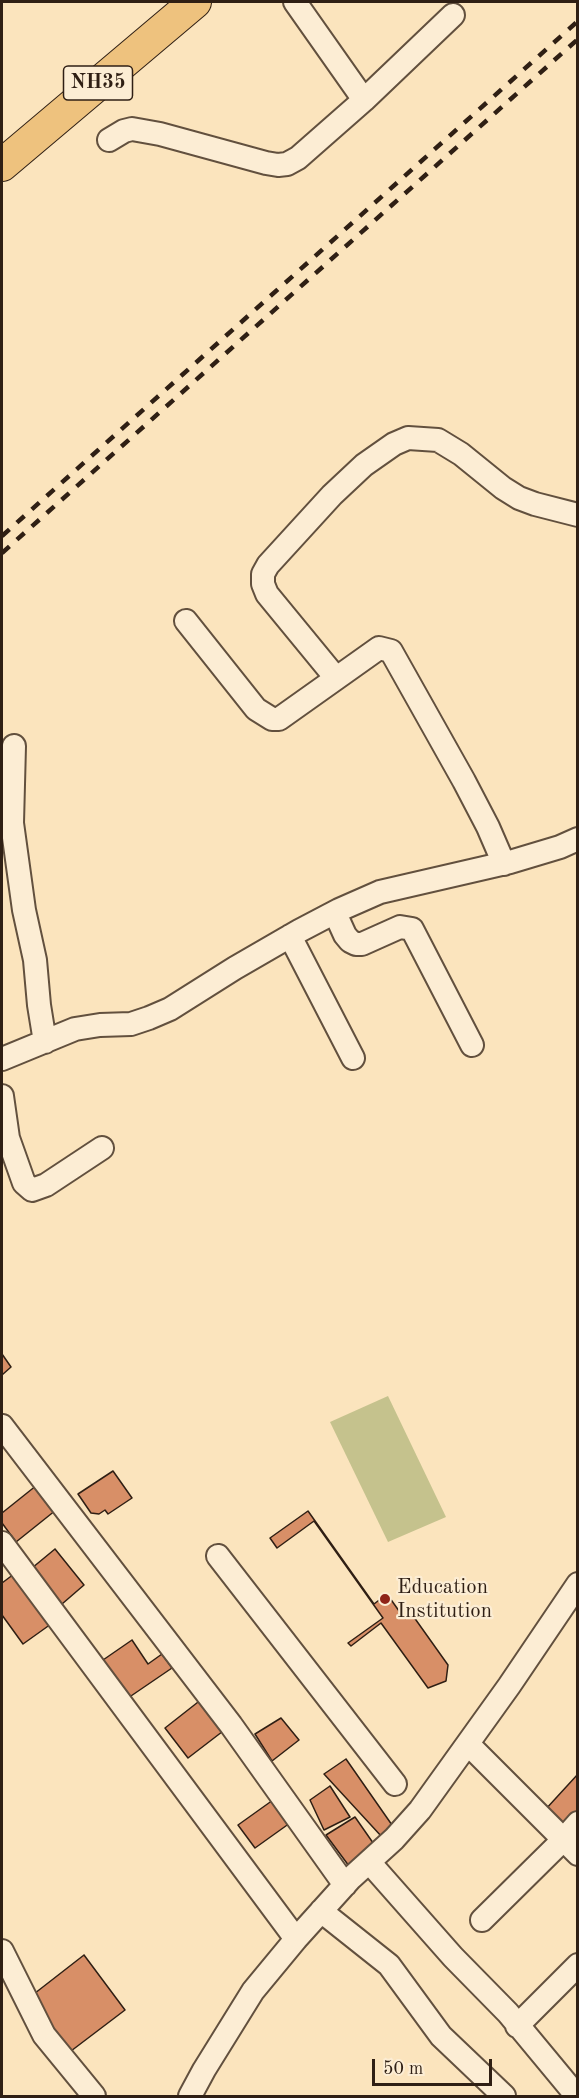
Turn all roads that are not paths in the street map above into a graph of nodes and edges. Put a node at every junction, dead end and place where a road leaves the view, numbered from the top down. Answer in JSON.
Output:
{"nodes":[{"id":1,"x":164,"y":2,"type":"edge"},
{"id":2,"x":195,"y":2,"type":"edge"},
{"id":3,"x":295,"y":2,"type":"edge"},
{"id":4,"x":453,"y":15,"type":"dead end"},
{"id":5,"x":364,"y":100,"type":"junction"},
{"id":6,"x":2,"y":140,"type":"edge"},
{"id":7,"x":109,"y":140,"type":"dead end"},
{"id":8,"x":2,"y":165,"type":"edge"},
{"id":9,"x":578,"y":515,"type":"edge"},
{"id":10,"x":186,"y":621,"type":"dead end"},
{"id":11,"x":336,"y":678,"type":"junction"},
{"id":12,"x":15,"y":747,"type":"dead end"},
{"id":13,"x":578,"y":839,"type":"edge"},
{"id":14,"x":504,"y":864,"type":"junction"},
{"id":15,"x":335,"y":913,"type":"junction"},
{"id":16,"x":290,"y":936,"type":"junction"},
{"id":17,"x":45,"y":1042,"type":"junction"},
{"id":18,"x":472,"y":1044,"type":"dead end"},
{"id":19,"x":353,"y":1058,"type":"dead end"},
{"id":20,"x":2,"y":1059,"type":"edge"},
{"id":21,"x":2,"y":1096,"type":"edge"},
{"id":22,"x":102,"y":1148,"type":"dead end"},
{"id":23,"x":2,"y":1426,"type":"edge"},
{"id":24,"x":2,"y":1543,"type":"edge"},
{"id":25,"x":218,"y":1556,"type":"dead end"},
{"id":26,"x":578,"y":1584,"type":"edge"},
{"id":27,"x":468,"y":1744,"type":"junction"},
{"id":28,"x":395,"y":1784,"type":"dead end"},
{"id":29,"x":573,"y":1839,"type":"edge"},
{"id":30,"x":370,"y":1863,"type":"junction"},
{"id":31,"x":345,"y":1885,"type":"junction"},
{"id":32,"x":321,"y":1911,"type":"junction"},
{"id":33,"x":482,"y":1920,"type":"dead end"},
{"id":34,"x":296,"y":1939,"type":"junction"},
{"id":35,"x":2,"y":1951,"type":"edge"},
{"id":36,"x":578,"y":1965,"type":"edge"},
{"id":37,"x":518,"y":2026,"type":"junction"},
{"id":38,"x":578,"y":2092,"type":"edge"},
{"id":39,"x":94,"y":2097,"type":"edge"},
{"id":40,"x":190,"y":2097,"type":"edge"},
{"id":41,"x":504,"y":2097,"type":"edge"}],
"edges":[{"from":1,"to":6,"type":"highway","number":"NH35"},
{"from":2,"to":8,"type":"highway","number":"NH35"},
{"from":3,"to":5,"type":"street"},
{"from":4,"to":5,"type":"street"},
{"from":5,"to":7,"type":"street"},
{"from":9,"to":11,"type":"street"},
{"from":10,"to":11,"type":"street"},
{"from":11,"to":14,"type":"street"},
{"from":12,"to":17,"type":"street"},
{"from":13,"to":14,"type":"street"},
{"from":14,"to":15,"type":"street"},
{"from":15,"to":16,"type":"street"},
{"from":15,"to":18,"type":"street"},
{"from":16,"to":17,"type":"street"},
{"from":16,"to":19,"type":"street"},
{"from":17,"to":20,"type":"street"},
{"from":21,"to":22,"type":"street"},
{"from":23,"to":31,"type":"street"},
{"from":24,"to":34,"type":"street"},
{"from":25,"to":28,"type":"street"},
{"from":26,"to":27,"type":"street"},
{"from":27,"to":29,"type":"street"},
{"from":27,"to":30,"type":"street"},
{"from":29,"to":33,"type":"street"},
{"from":30,"to":31,"type":"street"},
{"from":30,"to":37,"type":"street"},
{"from":31,"to":32,"type":"street"},
{"from":32,"to":34,"type":"street"},
{"from":32,"to":41,"type":"street"},
{"from":34,"to":40,"type":"street"},
{"from":35,"to":39,"type":"street"},
{"from":36,"to":37,"type":"street"},
{"from":37,"to":38,"type":"street"}]}
